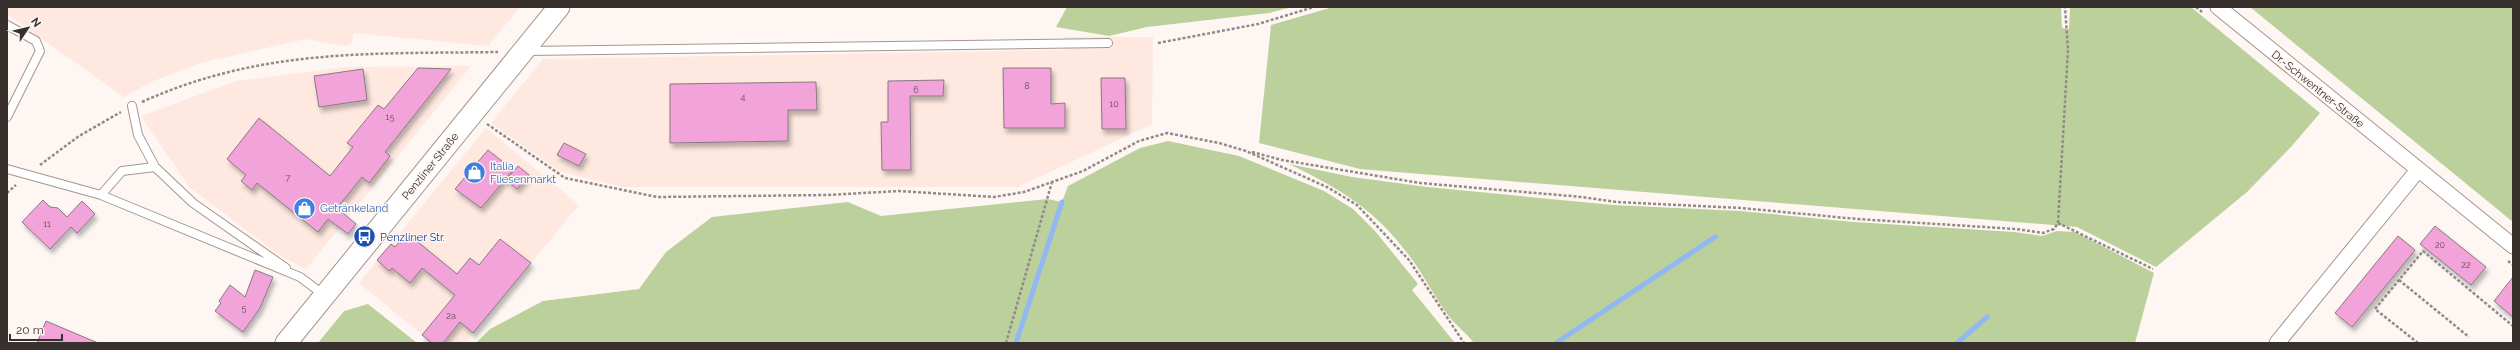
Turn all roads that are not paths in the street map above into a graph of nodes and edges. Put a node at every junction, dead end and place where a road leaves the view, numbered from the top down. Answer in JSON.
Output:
{"nodes":[{"id":1,"x":559,"y":7,"type":"edge"},
{"id":2,"x":2218,"y":7,"type":"edge"},
{"id":3,"x":7,"y":25,"type":"edge"},
{"id":4,"x":1108,"y":43,"type":"dead end"},
{"id":5,"x":522,"y":51,"type":"junction"},
{"id":6,"x":132,"y":106,"type":"road end"},
{"id":7,"x":7,"y":117,"type":"edge"},
{"id":8,"x":155,"y":167,"type":"junction"},
{"id":9,"x":7,"y":169,"type":"edge"},
{"id":10,"x":2418,"y":170,"type":"junction"},
{"id":11,"x":101,"y":195,"type":"junction"},
{"id":12,"x":2513,"y":246,"type":"edge"},
{"id":13,"x":300,"y":277,"type":"junction"},
{"id":14,"x":324,"y":295,"type":"junction"},
{"id":15,"x":286,"y":343,"type":"edge"},
{"id":16,"x":2277,"y":343,"type":"edge"}],
"edges":[{"from":1,"to":5,"type":"main road","name":"Penzliner Straße"},
{"from":2,"to":10,"type":"street","name":"Dr.-Schwentner-Straße"},
{"from":3,"to":7,"type":"lane"},
{"from":4,"to":5,"type":"lane"},
{"from":5,"to":14,"type":"main road","name":"Penzliner Straße"},
{"from":6,"to":8,"type":"lane"},
{"from":8,"to":11,"type":"lane"},
{"from":8,"to":13,"type":"lane"},
{"from":9,"to":11,"type":"lane"},
{"from":10,"to":12,"type":"street","name":"Dr.-Schwentner-Straße"},
{"from":10,"to":16,"type":"street"},
{"from":11,"to":13,"type":"lane"},
{"from":13,"to":14,"type":"lane"},
{"from":14,"to":15,"type":"main road","name":"Penzliner Straße"}]}
